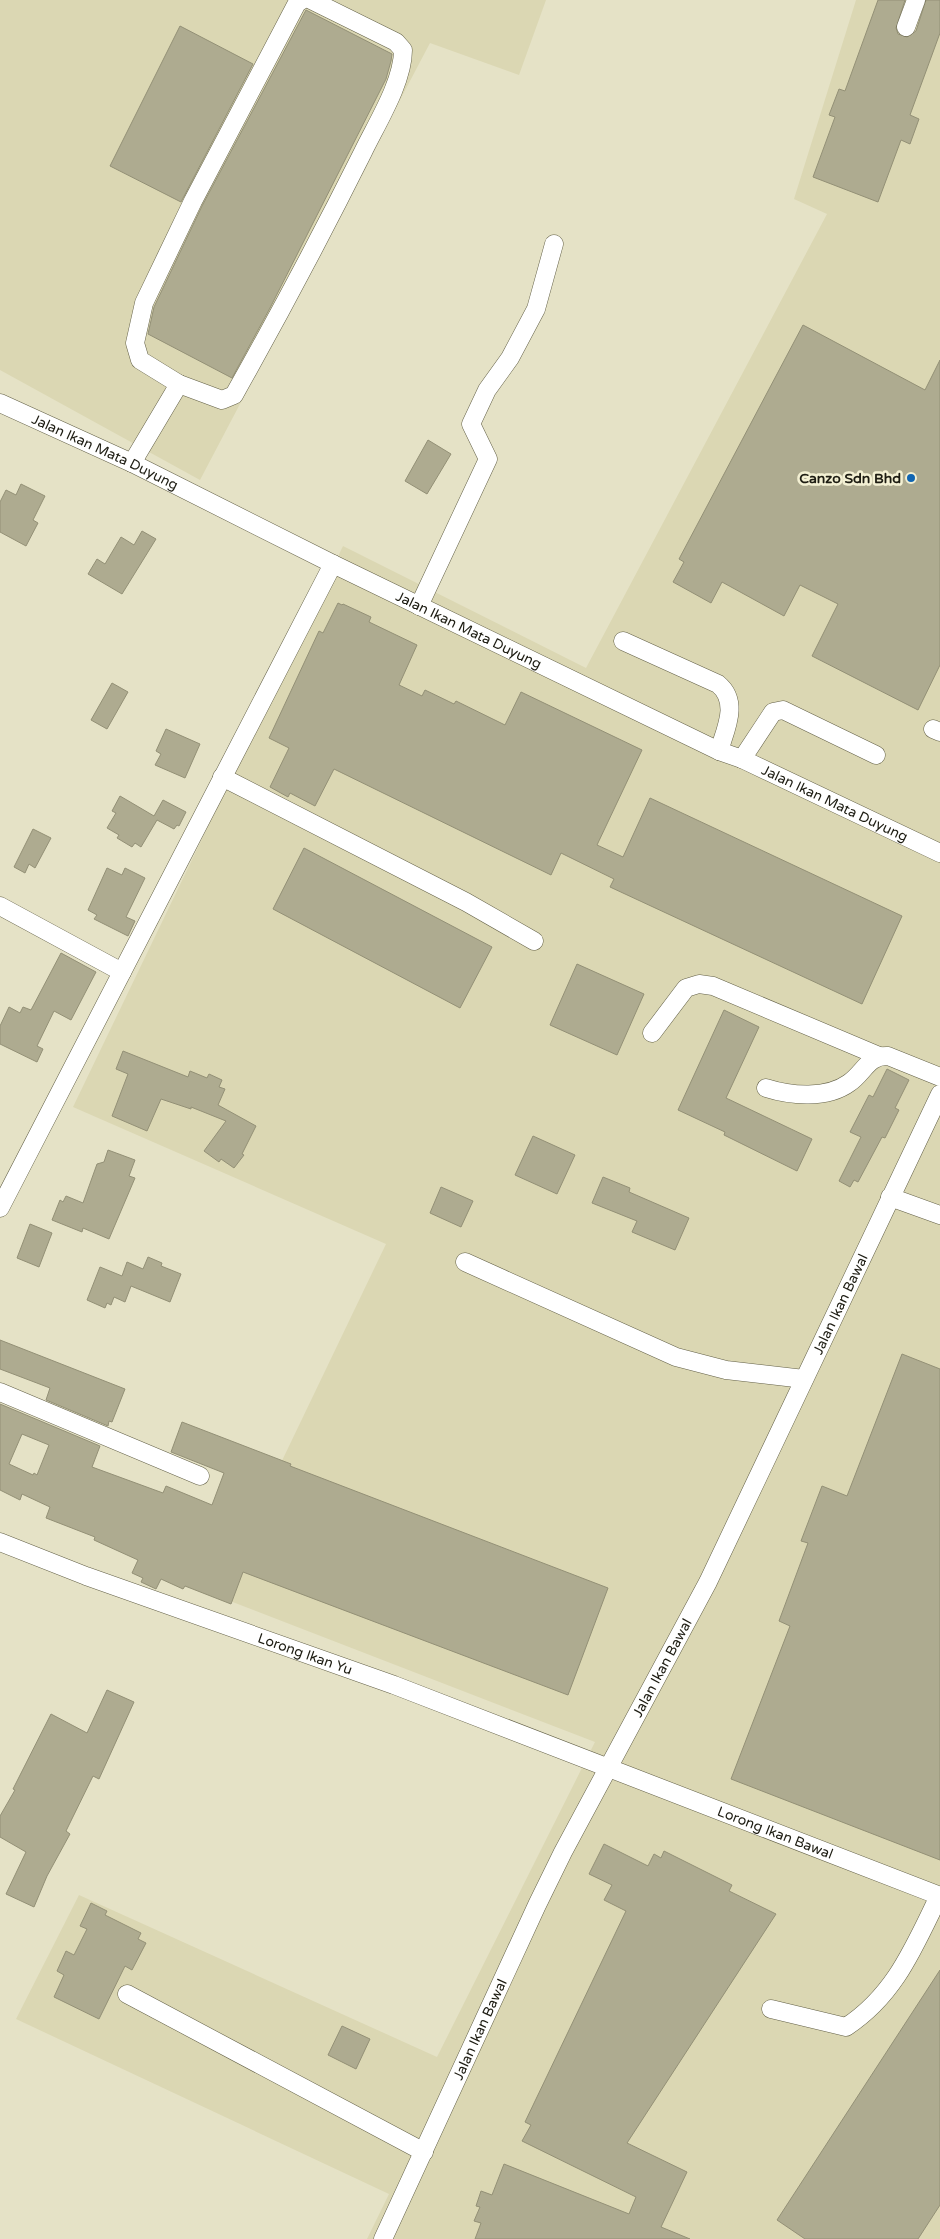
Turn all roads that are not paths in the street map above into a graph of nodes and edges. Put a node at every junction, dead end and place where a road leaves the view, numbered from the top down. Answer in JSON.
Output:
{"nodes":[{"id":1,"x":302,"y":0,"type":"edge"},
{"id":2,"x":311,"y":0,"type":"edge"},
{"id":3,"x":916,"y":0,"type":"edge"},
{"id":4,"x":906,"y":27,"type":"dead end"},
{"id":5,"x":554,"y":244,"type":"dead end"},
{"id":6,"x":179,"y":384,"type":"junction"},
{"id":7,"x":0,"y":403,"type":"edge"},
{"id":8,"x":132,"y":463,"type":"junction"},
{"id":9,"x":333,"y":564,"type":"junction"},
{"id":10,"x":419,"y":606,"type":"junction"},
{"id":11,"x":623,"y":642,"type":"dead end"},
{"id":12,"x":719,"y":751,"type":"junction"},
{"id":13,"x":876,"y":755,"type":"dead end"},
{"id":14,"x":742,"y":759,"type":"junction"},
{"id":15,"x":222,"y":778,"type":"junction"},
{"id":16,"x":940,"y":853,"type":"edge"},
{"id":17,"x":0,"y":906,"type":"edge"},
{"id":18,"x":534,"y":941,"type":"dead end"},
{"id":19,"x":122,"y":972,"type":"junction"},
{"id":20,"x":652,"y":1033,"type":"dead end"},
{"id":21,"x":879,"y":1056,"type":"junction"},
{"id":22,"x":940,"y":1078,"type":"edge"},
{"id":23,"x":766,"y":1088,"type":"dead end"},
{"id":24,"x":940,"y":1094,"type":"edge"},
{"id":25,"x":890,"y":1197,"type":"junction"},
{"id":26,"x":0,"y":1208,"type":"edge"},
{"id":27,"x":940,"y":1215,"type":"edge"},
{"id":28,"x":465,"y":1262,"type":"dead end"},
{"id":29,"x":804,"y":1379,"type":"junction"},
{"id":30,"x":0,"y":1392,"type":"edge"},
{"id":31,"x":200,"y":1476,"type":"dead end"},
{"id":32,"x":0,"y":1542,"type":"edge"},
{"id":33,"x":609,"y":1769,"type":"junction"},
{"id":34,"x":940,"y":1896,"type":"edge"},
{"id":35,"x":127,"y":1994,"type":"dead end"},
{"id":36,"x":771,"y":2009,"type":"dead end"},
{"id":37,"x":424,"y":2152,"type":"junction"},
{"id":38,"x":382,"y":2239,"type":"edge"}],
"edges":[{"from":1,"to":6,"type":"street"},
{"from":2,"to":6,"type":"street"},
{"from":3,"to":4,"type":"street"},
{"from":5,"to":10,"type":"street"},
{"from":6,"to":8,"type":"street"},
{"from":7,"to":8,"type":"street","name":"Jalan Ikan Mata Duyung"},
{"from":8,"to":9,"type":"street","name":"Jalan Ikan Mata Duyung"},
{"from":9,"to":10,"type":"street","name":"Jalan Ikan Mata Duyung"},
{"from":9,"to":15,"type":"street"},
{"from":10,"to":12,"type":"street","name":"Jalan Ikan Mata Duyung"},
{"from":11,"to":12,"type":"street"},
{"from":12,"to":14,"type":"street","name":"Jalan Ikan Mata Duyung"},
{"from":13,"to":14,"type":"street"},
{"from":14,"to":16,"type":"street","name":"Jalan Ikan Mata Duyung"},
{"from":15,"to":18,"type":"street"},
{"from":15,"to":19,"type":"street"},
{"from":17,"to":19,"type":"street"},
{"from":19,"to":26,"type":"street"},
{"from":20,"to":21,"type":"street"},
{"from":21,"to":22,"type":"street"},
{"from":21,"to":23,"type":"street"},
{"from":24,"to":25,"type":"street","name":"Jalan Ikan Bawal"},
{"from":25,"to":27,"type":"street"},
{"from":25,"to":29,"type":"street","name":"Jalan Ikan Bawal"},
{"from":28,"to":29,"type":"street"},
{"from":29,"to":33,"type":"street","name":"Jalan Ikan Bawal"},
{"from":30,"to":31,"type":"street"},
{"from":32,"to":33,"type":"street","name":"Lorong Ikan Yu"},
{"from":33,"to":34,"type":"street","name":"Lorong Ikan Bawal"},
{"from":33,"to":37,"type":"street","name":"Jalan Ikan Bawal"},
{"from":34,"to":36,"type":"street"},
{"from":35,"to":37,"type":"street"},
{"from":37,"to":38,"type":"street","name":"Jalan Ikan Bawal"}]}
